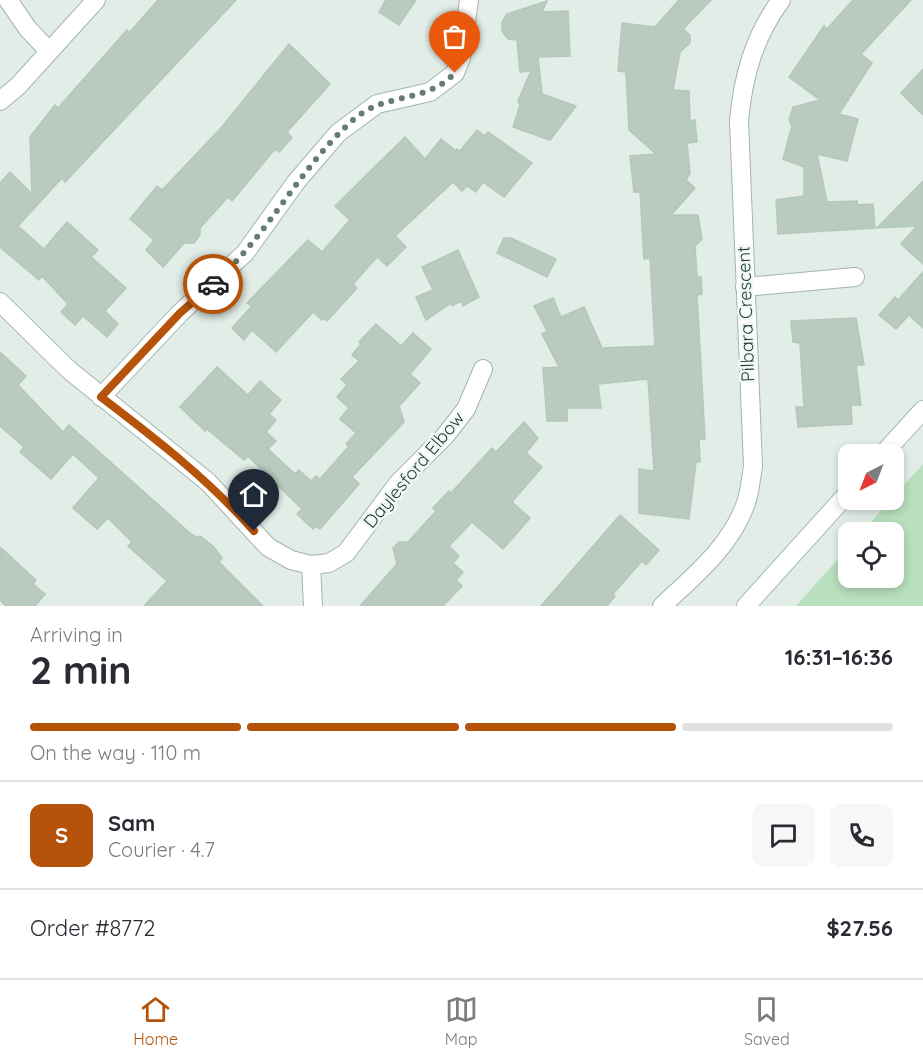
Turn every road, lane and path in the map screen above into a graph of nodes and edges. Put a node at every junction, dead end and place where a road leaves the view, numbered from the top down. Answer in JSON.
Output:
{"nodes":[{"id":1,"x":8,"y":0,"type":"edge"},
{"id":2,"x":96,"y":0,"type":"edge"},
{"id":3,"x":470,"y":0,"type":"edge"},
{"id":4,"x":781,"y":0,"type":"edge"},
{"id":5,"x":49,"y":51,"type":"junction"},
{"id":6,"x":0,"y":101,"type":"edge"},
{"id":7,"x":855,"y":277,"type":"dead end"},
{"id":8,"x":745,"y":287,"type":"junction"},
{"id":9,"x":0,"y":302,"type":"edge"},
{"id":10,"x":483,"y":369,"type":"dead end"},
{"id":11,"x":101,"y":397,"type":"junction"},
{"id":12,"x":923,"y":410,"type":"edge"},
{"id":13,"x":892,"y":444,"type":"edge"},
{"id":14,"x":838,"y":504,"type":"edge"},
{"id":15,"x":311,"y":565,"type":"junction"},
{"id":16,"x":313,"y":606,"type":"edge"},
{"id":17,"x":662,"y":606,"type":"edge"},
{"id":18,"x":746,"y":606,"type":"edge"}],
"edges":[{"from":1,"to":5,"type":"street"},
{"from":2,"to":5,"type":"street"},
{"from":3,"to":11,"type":"street"},
{"from":4,"to":8,"type":"street","name":"Pilbara Crescent"},
{"from":5,"to":6,"type":"street"},
{"from":7,"to":8,"type":"street"},
{"from":8,"to":17,"type":"street","name":"Pilbara Crescent"},
{"from":9,"to":11,"type":"street"},
{"from":10,"to":15,"type":"street","name":"Daylesford Elbow"},
{"from":11,"to":15,"type":"street"},
{"from":12,"to":13,"type":"street"},
{"from":14,"to":18,"type":"street"},
{"from":15,"to":16,"type":"street"}]}
